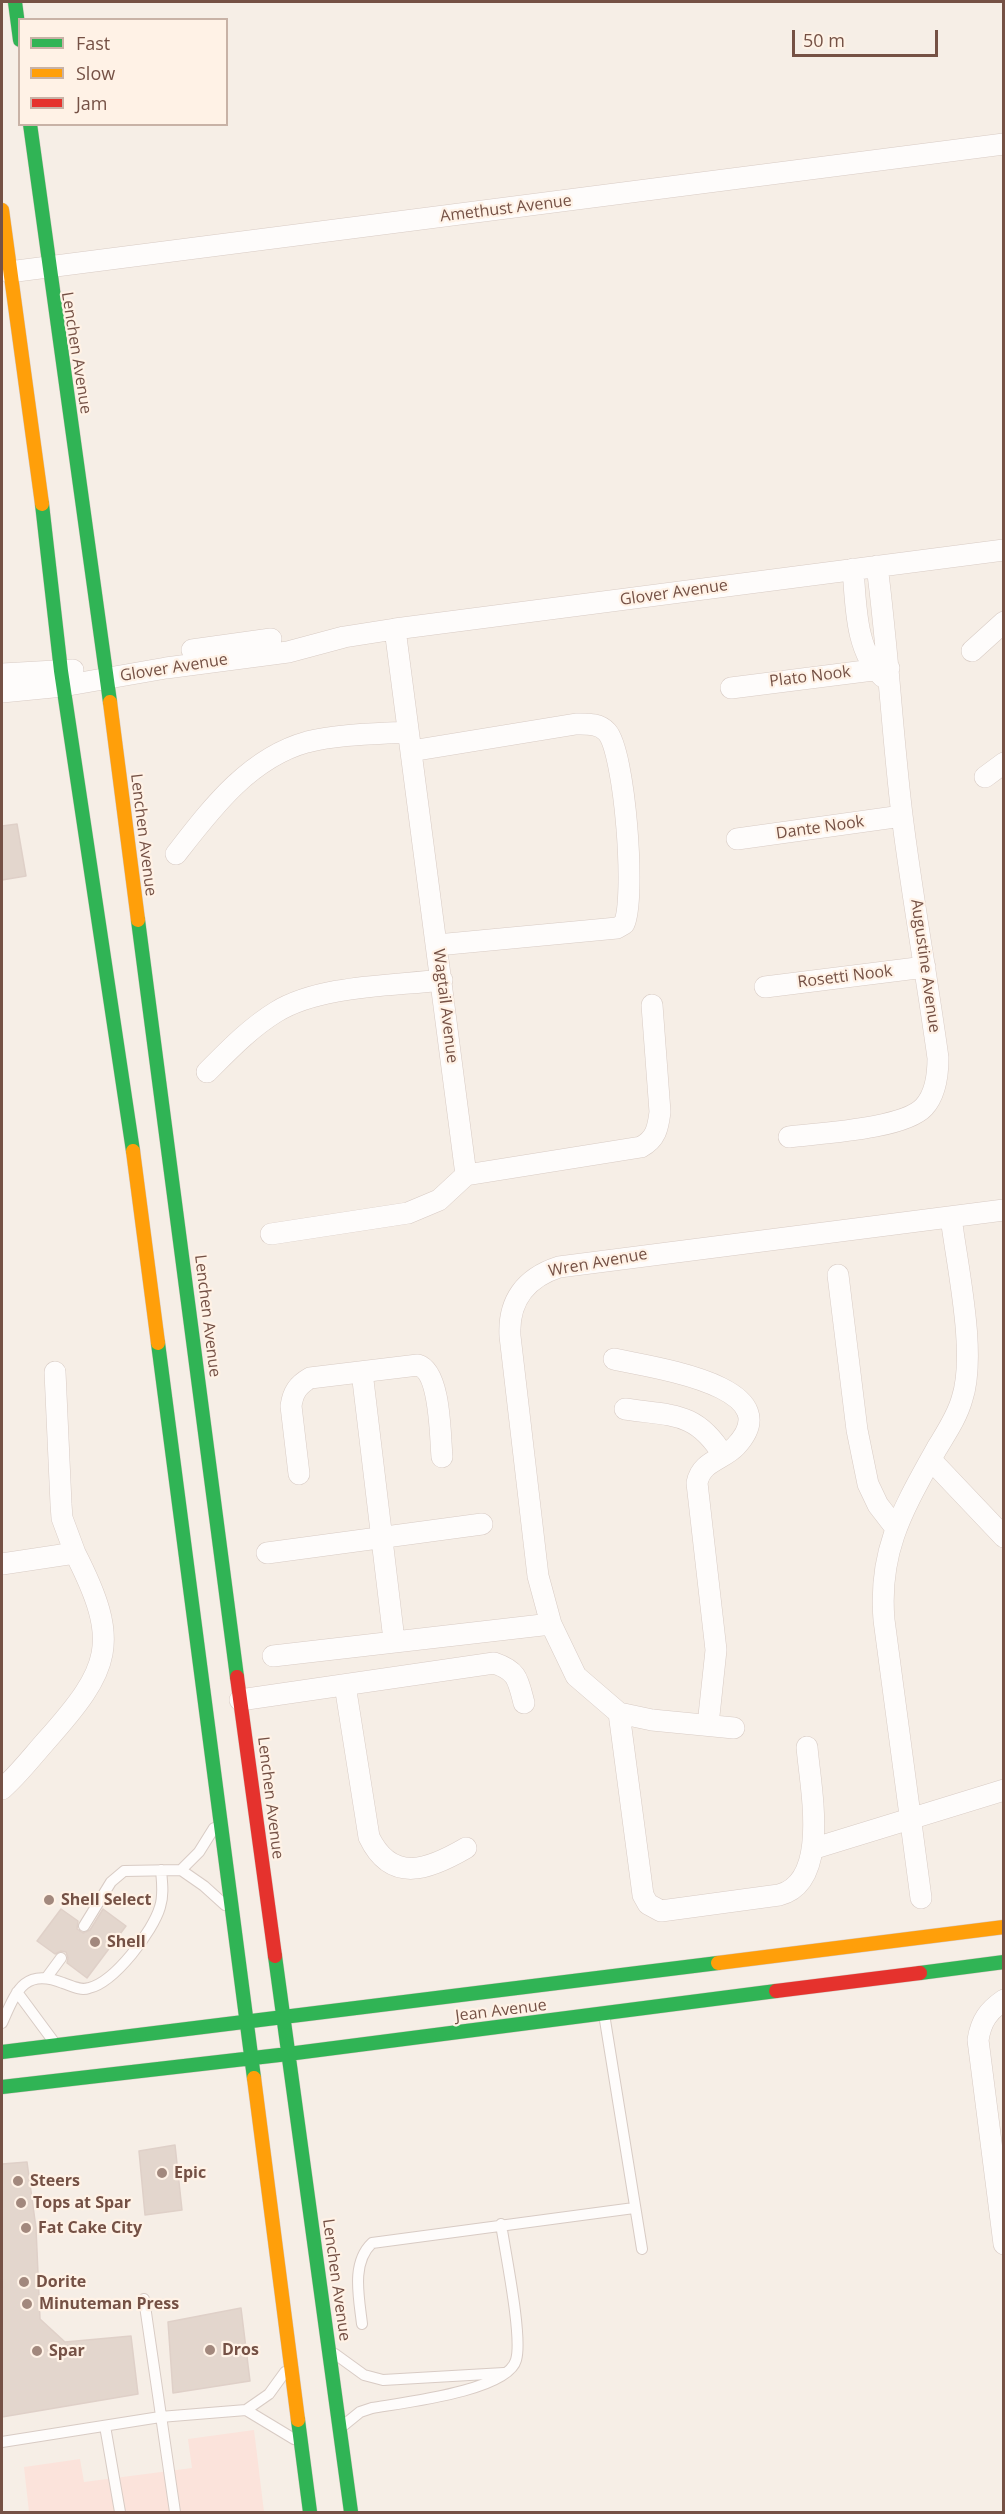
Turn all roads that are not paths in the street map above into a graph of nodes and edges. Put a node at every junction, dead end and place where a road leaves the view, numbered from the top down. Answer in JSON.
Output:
{"nodes":[{"id":1,"x":15,"y":2,"type":"edge"},
{"id":2,"x":18,"y":25,"type":"edge"},
{"id":3,"x":30,"y":126,"type":"edge"},
{"id":4,"x":1004,"y":144,"type":"edge"},
{"id":5,"x":2,"y":210,"type":"edge"},
{"id":6,"x":46,"y":268,"type":"junction"},
{"id":7,"x":9,"y":272,"type":"junction"},
{"id":8,"x":1004,"y":550,"type":"edge"},
{"id":9,"x":877,"y":566,"type":"junction"},
{"id":10,"x":853,"y":569,"type":"junction"},
{"id":11,"x":1004,"y":622,"type":"edge"},
{"id":12,"x":395,"y":630,"type":"junction"},
{"id":13,"x":972,"y":651,"type":"dead end"},
{"id":14,"x":884,"y":673,"type":"junction"},
{"id":15,"x":2,"y":674,"type":"edge"},
{"id":16,"x":106,"y":674,"type":"junction"},
{"id":17,"x":62,"y":678,"type":"junction"},
{"id":18,"x":731,"y":687,"type":"dead end"},
{"id":19,"x":2,"y":692,"type":"edge"},
{"id":20,"x":409,"y":742,"type":"junction"},
{"id":21,"x":1004,"y":763,"type":"edge"},
{"id":22,"x":985,"y":777,"type":"dead end"},
{"id":23,"x":903,"y":816,"type":"junction"},
{"id":24,"x":737,"y":839,"type":"dead end"},
{"id":25,"x":176,"y":854,"type":"dead end"},
{"id":26,"x":437,"y":945,"type":"junction"},
{"id":27,"x":925,"y":967,"type":"junction"},
{"id":28,"x":442,"y":980,"type":"junction"},
{"id":29,"x":765,"y":987,"type":"dead end"},
{"id":30,"x":652,"y":1005,"type":"dead end"},
{"id":31,"x":207,"y":1072,"type":"dead end"},
{"id":32,"x":789,"y":1137,"type":"dead end"},
{"id":33,"x":466,"y":1175,"type":"junction"},
{"id":34,"x":1004,"y":1210,"type":"edge"},
{"id":35,"x":951,"y":1217,"type":"junction"},
{"id":36,"x":271,"y":1234,"type":"dead end"},
{"id":37,"x":838,"y":1275,"type":"dead end"},
{"id":38,"x":614,"y":1359,"type":"dead end"},
{"id":39,"x":55,"y":1372,"type":"dead end"},
{"id":40,"x":362,"y":1372,"type":"junction"},
{"id":41,"x":625,"y":1409,"type":"dead end"},
{"id":42,"x":723,"y":1455,"type":"junction"},
{"id":43,"x":442,"y":1457,"type":"dead end"},
{"id":44,"x":931,"y":1460,"type":"junction"},
{"id":45,"x":299,"y":1474,"type":"dead end"},
{"id":46,"x":482,"y":1524,"type":"dead end"},
{"id":47,"x":895,"y":1527,"type":"junction"},
{"id":48,"x":380,"y":1537,"type":"junction"},
{"id":49,"x":1004,"y":1537,"type":"edge"},
{"id":50,"x":75,"y":1553,"type":"junction"},
{"id":51,"x":267,"y":1553,"type":"dead end"},
{"id":52,"x":2,"y":1564,"type":"edge"},
{"id":53,"x":551,"y":1624,"type":"junction"},
{"id":54,"x":394,"y":1640,"type":"junction"},
{"id":55,"x":273,"y":1656,"type":"dead end"},
{"id":56,"x":345,"y":1685,"type":"junction"},
{"id":57,"x":240,"y":1700,"type":"junction"},
{"id":58,"x":524,"y":1703,"type":"dead end"},
{"id":59,"x":619,"y":1713,"type":"junction"},
{"id":60,"x":708,"y":1725,"type":"junction"},
{"id":61,"x":734,"y":1728,"type":"dead end"},
{"id":62,"x":807,"y":1748,"type":"dead end"},
{"id":63,"x":2,"y":1789,"type":"edge"},
{"id":64,"x":1004,"y":1790,"type":"edge"},
{"id":65,"x":220,"y":1816,"type":"junction"},
{"id":66,"x":908,"y":1819,"type":"junction"},
{"id":67,"x":466,"y":1848,"type":"dead end"},
{"id":68,"x":812,"y":1850,"type":"junction"},
{"id":69,"x":161,"y":1870,"type":"junction"},
{"id":70,"x":181,"y":1870,"type":"junction"},
{"id":71,"x":921,"y":1898,"type":"dead end"},
{"id":72,"x":232,"y":1911,"type":"junction"},
{"id":73,"x":84,"y":1926,"type":"dead end"},
{"id":74,"x":1004,"y":1927,"type":"edge"},
{"id":75,"x":61,"y":1958,"type":"dead end"},
{"id":76,"x":1004,"y":1962,"type":"edge"},
{"id":77,"x":47,"y":1977,"type":"junction"},
{"id":78,"x":16,"y":1992,"type":"junction"},
{"id":79,"x":496,"y":1992,"type":"junction"},
{"id":80,"x":1004,"y":2000,"type":"edge"},
{"id":81,"x":604,"y":2014,"type":"junction"},
{"id":82,"x":282,"y":2016,"type":"junction"},
{"id":83,"x":246,"y":2021,"type":"junction"},
{"id":84,"x":2,"y":2023,"type":"edge"},
{"id":85,"x":56,"y":2045,"type":"junction"},
{"id":86,"x":2,"y":2052,"type":"edge"},
{"id":87,"x":288,"y":2054,"type":"junction"},
{"id":88,"x":251,"y":2058,"type":"junction"},
{"id":89,"x":2,"y":2087,"type":"edge"},
{"id":90,"x":634,"y":2208,"type":"junction"},
{"id":91,"x":501,"y":2224,"type":"junction"},
{"id":92,"x":1004,"y":2244,"type":"edge"},
{"id":93,"x":642,"y":2248,"type":"dead end"},
{"id":94,"x":144,"y":2299,"type":"dead end"},
{"id":95,"x":362,"y":2324,"type":"dead end"},
{"id":96,"x":328,"y":2348,"type":"junction"},
{"id":97,"x":290,"y":2364,"type":"junction"},
{"id":98,"x":504,"y":2373,"type":"junction"},
{"id":99,"x":246,"y":2410,"type":"junction"},
{"id":100,"x":160,"y":2417,"type":"junction"},
{"id":101,"x":105,"y":2426,"type":"junction"},
{"id":102,"x":340,"y":2428,"type":"junction"},
{"id":103,"x":2,"y":2442,"type":"edge"},
{"id":104,"x":301,"y":2443,"type":"junction"},
{"id":105,"x":120,"y":2512,"type":"edge"},
{"id":106,"x":175,"y":2512,"type":"edge"},
{"id":107,"x":310,"y":2512,"type":"edge"},
{"id":108,"x":351,"y":2512,"type":"edge"}],
"edges":[{"from":1,"to":2,"type":"main road"},
{"from":3,"to":6,"type":"main road","name":"Lenchen Avenue"},
{"from":4,"to":6,"type":"street","name":"Amethust Avenue"},
{"from":5,"to":7,"type":"main road"},
{"from":6,"to":7,"type":"street","name":"Amethust Avenue"},
{"from":6,"to":16,"type":"main road","name":"Lenchen Avenue"},
{"from":7,"to":17,"type":"main road"},
{"from":8,"to":9,"type":"street","name":"Glover Avenue"},
{"from":9,"to":10,"type":"street","name":"Glover Avenue"},
{"from":9,"to":14,"type":"street","name":"Augustine Avenue"},
{"from":10,"to":12,"type":"street","name":"Glover Avenue"},
{"from":10,"to":14,"type":"street","name":"Augustine Avenue"},
{"from":11,"to":13,"type":"street"},
{"from":12,"to":16,"type":"street","name":"Glover Avenue"},
{"from":12,"to":20,"type":"street","name":"Wagtail Avenue"},
{"from":14,"to":18,"type":"street","name":"Plato Nook"},
{"from":14,"to":23,"type":"street","name":"Augustine Avenue"},
{"from":15,"to":17,"type":"street","name":"Glover Avenue"},
{"from":16,"to":17,"type":"street","name":"Glover Avenue"},
{"from":16,"to":57,"type":"main road","name":"Lenchen Avenue"},
{"from":17,"to":19,"type":"street","name":"Glover Avenue"},
{"from":17,"to":65,"type":"main road"},
{"from":20,"to":25,"type":"street"},
{"from":20,"to":26,"type":"street","name":"Wagtail Avenue"},
{"from":20,"to":26,"type":"street"},
{"from":21,"to":22,"type":"street"},
{"from":23,"to":24,"type":"street","name":"Dante Nook"},
{"from":23,"to":27,"type":"street","name":"Augustine Avenue"},
{"from":26,"to":28,"type":"street","name":"Wagtail Avenue"},
{"from":27,"to":29,"type":"street","name":"Rosetti Nook"},
{"from":27,"to":32,"type":"street","name":"Augustine Avenue"},
{"from":28,"to":31,"type":"street"},
{"from":28,"to":33,"type":"street","name":"Wagtail Avenue"},
{"from":30,"to":33,"type":"street"},
{"from":33,"to":36,"type":"street"},
{"from":34,"to":35,"type":"street","name":"Wren Avenue"},
{"from":35,"to":44,"type":"street"},
{"from":35,"to":53,"type":"street","name":"Wren Avenue"},
{"from":37,"to":47,"type":"street"},
{"from":38,"to":42,"type":"street"},
{"from":39,"to":50,"type":"street"},
{"from":40,"to":43,"type":"street"},
{"from":40,"to":45,"type":"street"},
{"from":40,"to":48,"type":"street"},
{"from":41,"to":42,"type":"street"},
{"from":42,"to":60,"type":"street"},
{"from":44,"to":47,"type":"street"},
{"from":44,"to":49,"type":"street"},
{"from":46,"to":48,"type":"street"},
{"from":47,"to":66,"type":"street"},
{"from":48,"to":51,"type":"street"},
{"from":48,"to":54,"type":"street"},
{"from":50,"to":52,"type":"street"},
{"from":50,"to":63,"type":"street"},
{"from":53,"to":54,"type":"street"},
{"from":53,"to":59,"type":"street","name":"Wren Avenue"},
{"from":54,"to":55,"type":"street"},
{"from":56,"to":57,"type":"street"},
{"from":56,"to":58,"type":"street"},
{"from":56,"to":67,"type":"street"},
{"from":57,"to":82,"type":"main road","name":"Lenchen Avenue"},
{"from":59,"to":60,"type":"street"},
{"from":59,"to":68,"type":"street"},
{"from":60,"to":61,"type":"street"},
{"from":62,"to":68,"type":"street"},
{"from":64,"to":66,"type":"street"},
{"from":65,"to":70,"type":"lane"},
{"from":65,"to":72,"type":"main road"},
{"from":66,"to":68,"type":"street"},
{"from":66,"to":71,"type":"street"},
{"from":69,"to":70,"type":"lane"},
{"from":69,"to":73,"type":"lane"},
{"from":69,"to":77,"type":"lane"},
{"from":70,"to":72,"type":"lane"},
{"from":72,"to":83,"type":"main road"},
{"from":74,"to":79,"type":"main road","name":"Jean Avenue"},
{"from":75,"to":77,"type":"lane"},
{"from":76,"to":81,"type":"main road","name":"Jean Avenue"},
{"from":77,"to":78,"type":"lane"},
{"from":78,"to":84,"type":"lane"},
{"from":78,"to":85,"type":"lane"},
{"from":79,"to":81,"type":"main road"},
{"from":79,"to":82,"type":"main road","name":"Jean Avenue"},
{"from":80,"to":92,"type":"street"},
{"from":81,"to":87,"type":"main road","name":"Jean Avenue"},
{"from":81,"to":90,"type":"lane"},
{"from":82,"to":83,"type":"main road","name":"Jean Avenue"},
{"from":82,"to":87,"type":"main road","name":"Lenchen Avenue"},
{"from":83,"to":85,"type":"main road","name":"Jean Avenue"},
{"from":83,"to":88,"type":"main road"},
{"from":85,"to":86,"type":"main road","name":"Jean Avenue"},
{"from":87,"to":88,"type":"main road","name":"Jean Avenue"},
{"from":87,"to":96,"type":"main road","name":"Lenchen Avenue"},
{"from":88,"to":89,"type":"main road","name":"Jean Avenue"},
{"from":88,"to":97,"type":"main road"},
{"from":90,"to":91,"type":"lane"},
{"from":90,"to":93,"type":"lane"},
{"from":91,"to":95,"type":"lane"},
{"from":91,"to":98,"type":"lane"},
{"from":94,"to":100,"type":"lane"},
{"from":96,"to":98,"type":"lane"},
{"from":96,"to":102,"type":"main road","name":"Lenchen Avenue"},
{"from":97,"to":99,"type":"lane"},
{"from":97,"to":104,"type":"main road"},
{"from":98,"to":102,"type":"lane"},
{"from":99,"to":100,"type":"lane"},
{"from":99,"to":104,"type":"lane"},
{"from":100,"to":101,"type":"lane"},
{"from":100,"to":106,"type":"lane"},
{"from":101,"to":103,"type":"lane"},
{"from":101,"to":105,"type":"lane"},
{"from":102,"to":108,"type":"main road","name":"Lenchen Avenue"},
{"from":104,"to":107,"type":"main road"}]}
